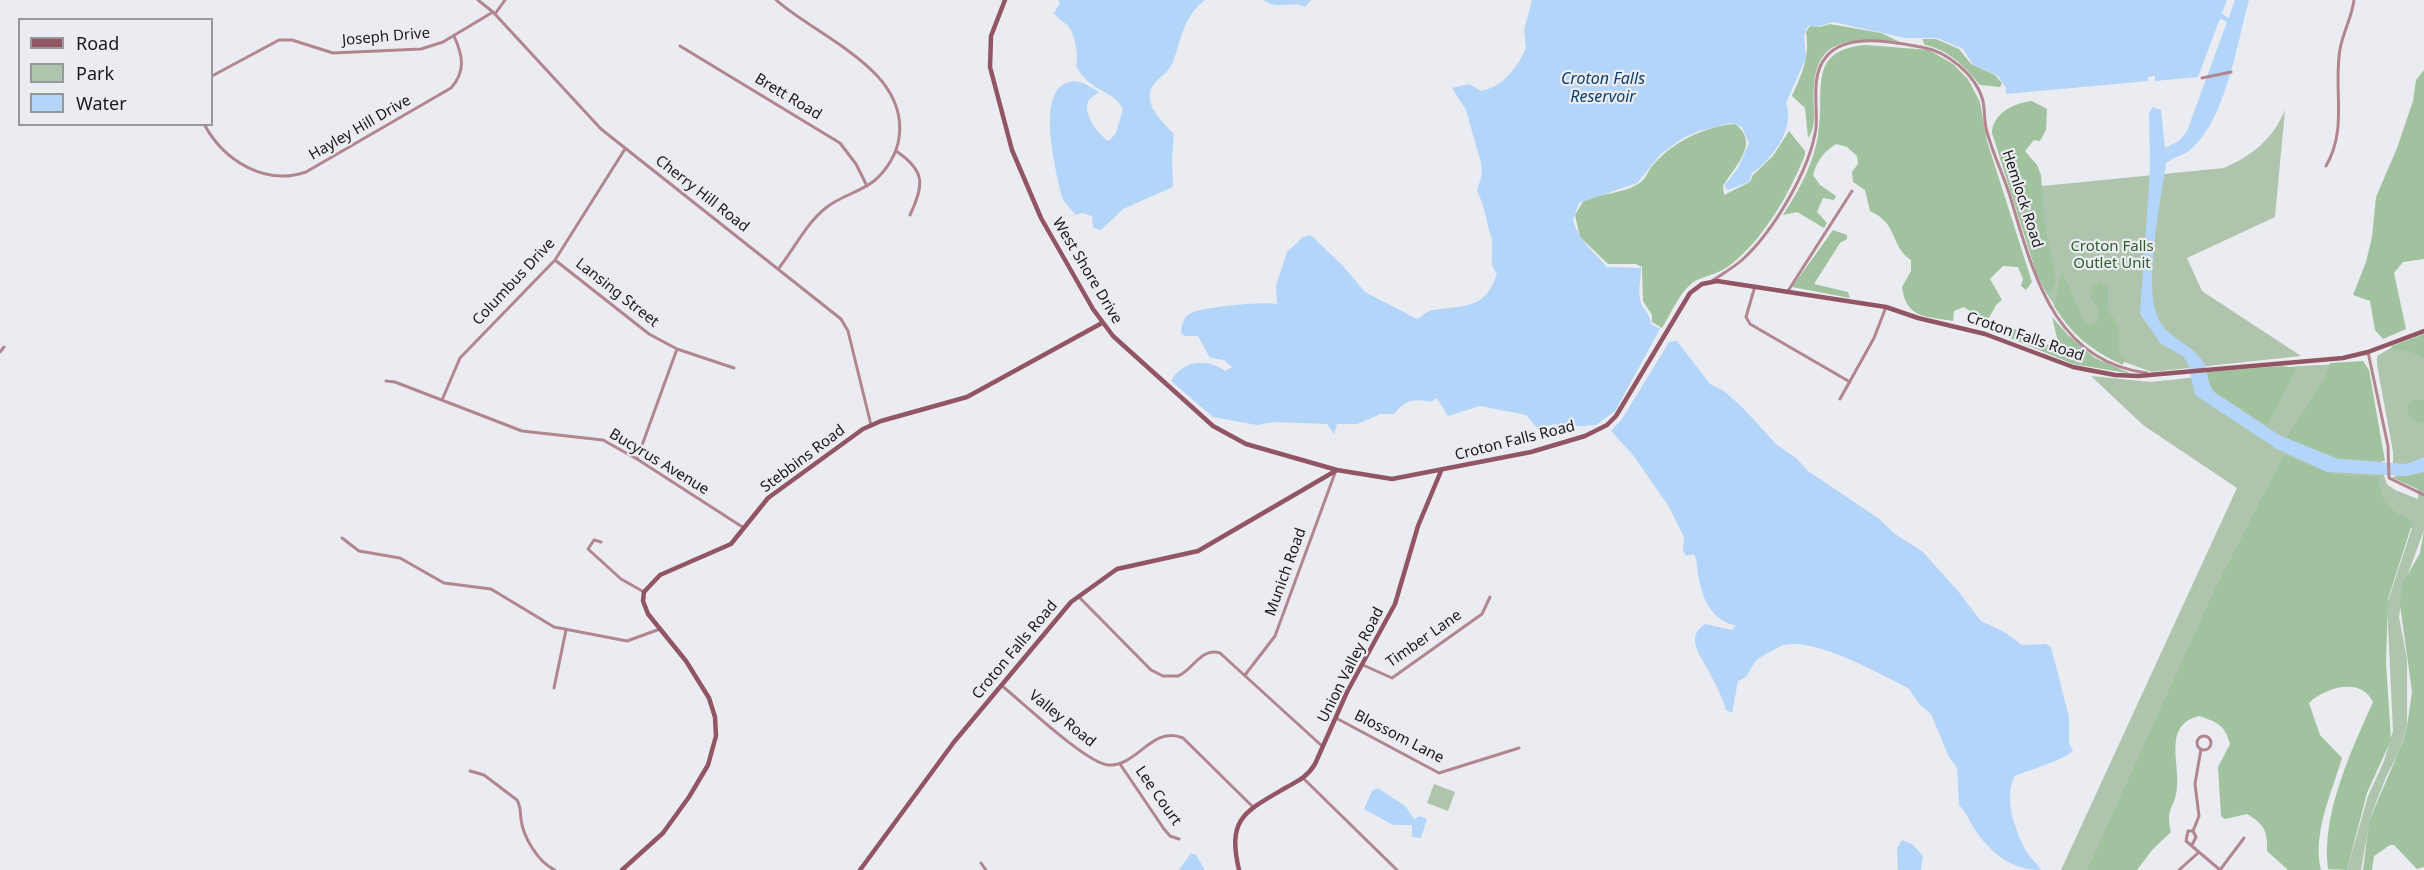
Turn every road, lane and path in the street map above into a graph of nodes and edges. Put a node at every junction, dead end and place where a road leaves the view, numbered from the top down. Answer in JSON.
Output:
{"nodes":[{"id":1,"x":478,"y":0,"type":"edge"},
{"id":2,"x":505,"y":0,"type":"edge"},
{"id":3,"x":776,"y":0,"type":"edge"},
{"id":4,"x":1005,"y":0,"type":"edge"},
{"id":5,"x":2354,"y":0,"type":"edge"},
{"id":6,"x":494,"y":13,"type":"junction"},
{"id":7,"x":454,"y":36,"type":"junction"},
{"id":8,"x":680,"y":46,"type":"dead end"},
{"id":9,"x":2230,"y":72,"type":"dead end"},
{"id":10,"x":213,"y":75,"type":"edge"},
{"id":11,"x":2202,"y":78,"type":"dead end"},
{"id":12,"x":206,"y":126,"type":"edge"},
{"id":13,"x":625,"y":149,"type":"junction"},
{"id":14,"x":896,"y":151,"type":"junction"},
{"id":15,"x":2326,"y":166,"type":"dead end"},
{"id":16,"x":867,"y":186,"type":"junction"},
{"id":17,"x":1852,"y":191,"type":"dead end"},
{"id":18,"x":910,"y":215,"type":"dead end"},
{"id":19,"x":555,"y":260,"type":"junction"},
{"id":20,"x":779,"y":268,"type":"junction"},
{"id":21,"x":1710,"y":282,"type":"junction"},
{"id":22,"x":1755,"y":286,"type":"junction"},
{"id":23,"x":1788,"y":291,"type":"junction"},
{"id":24,"x":1886,"y":307,"type":"junction"},
{"id":25,"x":1102,"y":322,"type":"junction"},
{"id":26,"x":2424,"y":331,"type":"edge"},
{"id":27,"x":4,"y":347,"type":"dead end"},
{"id":28,"x":677,"y":349,"type":"junction"},
{"id":29,"x":0,"y":352,"type":"edge"},
{"id":30,"x":2368,"y":352,"type":"junction"},
{"id":31,"x":734,"y":368,"type":"dead end"},
{"id":32,"x":2155,"y":374,"type":"junction"},
{"id":33,"x":386,"y":381,"type":"dead end"},
{"id":34,"x":1850,"y":382,"type":"junction"},
{"id":35,"x":1840,"y":399,"type":"dead end"},
{"id":36,"x":442,"y":400,"type":"junction"},
{"id":37,"x":871,"y":425,"type":"junction"},
{"id":38,"x":637,"y":459,"type":"junction"},
{"id":39,"x":1337,"y":470,"type":"junction"},
{"id":40,"x":1441,"y":471,"type":"junction"},
{"id":41,"x":2424,"y":495,"type":"edge"},
{"id":42,"x":744,"y":528,"type":"junction"},
{"id":43,"x":342,"y":538,"type":"dead end"},
{"id":44,"x":601,"y":542,"type":"dead end"},
{"id":45,"x":644,"y":592,"type":"junction"},
{"id":46,"x":1078,"y":597,"type":"junction"},
{"id":47,"x":1490,"y":597,"type":"dead end"},
{"id":48,"x":660,"y":629,"type":"junction"},
{"id":49,"x":566,"y":630,"type":"junction"},
{"id":50,"x":1363,"y":665,"type":"junction"},
{"id":51,"x":1245,"y":675,"type":"junction"},
{"id":52,"x":1001,"y":685,"type":"junction"},
{"id":53,"x":554,"y":688,"type":"dead end"},
{"id":54,"x":1336,"y":718,"type":"junction"},
{"id":55,"x":1324,"y":747,"type":"junction"},
{"id":56,"x":1519,"y":748,"type":"dead end"},
{"id":57,"x":2201,"y":749,"type":"junction"},
{"id":58,"x":1120,"y":763,"type":"junction"},
{"id":59,"x":470,"y":771,"type":"dead end"},
{"id":60,"x":1303,"y":778,"type":"junction"},
{"id":61,"x":1254,"y":808,"type":"junction"},
{"id":62,"x":2193,"y":831,"type":"junction"},
{"id":63,"x":2244,"y":838,"type":"dead end"},
{"id":64,"x":1179,"y":839,"type":"dead end"},
{"id":65,"x":2192,"y":845,"type":"junction"},
{"id":66,"x":2198,"y":853,"type":"junction"},
{"id":67,"x":981,"y":863,"type":"dead end"},
{"id":68,"x":555,"y":870,"type":"edge"},
{"id":69,"x":622,"y":870,"type":"edge"},
{"id":70,"x":860,"y":870,"type":"edge"},
{"id":71,"x":986,"y":870,"type":"edge"},
{"id":72,"x":1239,"y":870,"type":"edge"},
{"id":73,"x":1398,"y":870,"type":"edge"},
{"id":74,"x":2179,"y":870,"type":"edge"},
{"id":75,"x":2220,"y":870,"type":"edge"}],
"edges":[{"from":1,"to":6,"type":"street","name":"Cherry Hill Road"},
{"from":2,"to":6,"type":"street"},
{"from":3,"to":14,"type":"street"},
{"from":4,"to":25,"type":"street","name":"West Shore Drive"},
{"from":5,"to":15,"type":"street"},
{"from":6,"to":7,"type":"street","name":"Joseph Drive"},
{"from":6,"to":13,"type":"street","name":"Cherry Hill Road"},
{"from":7,"to":10,"type":"street","name":"Joseph Drive"},
{"from":7,"to":12,"type":"street","name":"Hayley Hill Drive"},
{"from":8,"to":16,"type":"street","name":"Brett Road"},
{"from":9,"to":11,"type":"street"},
{"from":13,"to":19,"type":"street","name":"Columbus Drive"},
{"from":13,"to":20,"type":"street","name":"Cherry Hill Road"},
{"from":14,"to":16,"type":"street"},
{"from":14,"to":18,"type":"street"},
{"from":16,"to":20,"type":"street"},
{"from":17,"to":23,"type":"street"},
{"from":19,"to":28,"type":"street","name":"Lansing Street"},
{"from":19,"to":36,"type":"street","name":"Columbus Drive"},
{"from":20,"to":37,"type":"street","name":"Cherry Hill Road"},
{"from":21,"to":22,"type":"street","name":"Croton Falls Road"},
{"from":21,"to":32,"type":"street","name":"Hemlock Road"},
{"from":21,"to":40,"type":"street","name":"Croton Falls Road"},
{"from":22,"to":23,"type":"street","name":"Croton Falls Road"},
{"from":22,"to":34,"type":"street"},
{"from":23,"to":24,"type":"street","name":"Croton Falls Road"},
{"from":24,"to":32,"type":"street","name":"Croton Falls Road"},
{"from":24,"to":34,"type":"street"},
{"from":25,"to":37,"type":"street","name":"Stebbins Road"},
{"from":25,"to":39,"type":"street","name":"West Shore Drive"},
{"from":26,"to":30,"type":"street","name":"Croton Falls Road"},
{"from":27,"to":29,"type":"street"},
{"from":28,"to":31,"type":"street","name":"Lansing Street"},
{"from":28,"to":38,"type":"street"},
{"from":30,"to":32,"type":"street","name":"Croton Falls Road"},
{"from":30,"to":41,"type":"street"},
{"from":33,"to":36,"type":"street","name":"Bucyrus Avenue"},
{"from":34,"to":35,"type":"street"},
{"from":36,"to":38,"type":"street","name":"Bucyrus Avenue"},
{"from":37,"to":42,"type":"street","name":"Stebbins Road"},
{"from":38,"to":42,"type":"street","name":"Bucyrus Avenue"},
{"from":39,"to":40,"type":"street","name":"Croton Falls Road"},
{"from":39,"to":46,"type":"street","name":"Croton Falls Road"},
{"from":39,"to":51,"type":"street","name":"Munich Road"},
{"from":40,"to":50,"type":"street","name":"Union Valley Road"},
{"from":42,"to":45,"type":"street","name":"Stebbins Road"},
{"from":43,"to":49,"type":"street"},
{"from":44,"to":45,"type":"street"},
{"from":45,"to":48,"type":"street"},
{"from":46,"to":51,"type":"street"},
{"from":46,"to":52,"type":"street","name":"Croton Falls Road"},
{"from":47,"to":50,"type":"street","name":"Timber Lane"},
{"from":48,"to":49,"type":"street"},
{"from":48,"to":69,"type":"street"},
{"from":49,"to":53,"type":"street"},
{"from":50,"to":54,"type":"street","name":"Union Valley Road"},
{"from":51,"to":55,"type":"street"},
{"from":52,"to":58,"type":"street","name":"Valley Road"},
{"from":52,"to":70,"type":"street","name":"Croton Falls Road"},
{"from":54,"to":55,"type":"street","name":"Union Valley Road"},
{"from":54,"to":56,"type":"street","name":"Blossom Lane"},
{"from":55,"to":60,"type":"street","name":"Union Valley Road"},
{"from":57,"to":57,"type":"street"},
{"from":57,"to":62,"type":"street"},
{"from":58,"to":61,"type":"street"},
{"from":58,"to":64,"type":"street","name":"Lee Court"},
{"from":59,"to":68,"type":"street"},
{"from":60,"to":61,"type":"street","name":"Union Valley Road"},
{"from":60,"to":73,"type":"street"},
{"from":61,"to":72,"type":"street","name":"Union Valley Road"},
{"from":62,"to":65,"type":"street"},
{"from":62,"to":65,"type":"street"},
{"from":63,"to":75,"type":"street"},
{"from":65,"to":66,"type":"street"},
{"from":66,"to":74,"type":"street"},
{"from":66,"to":75,"type":"street"},
{"from":67,"to":71,"type":"street"}]}
